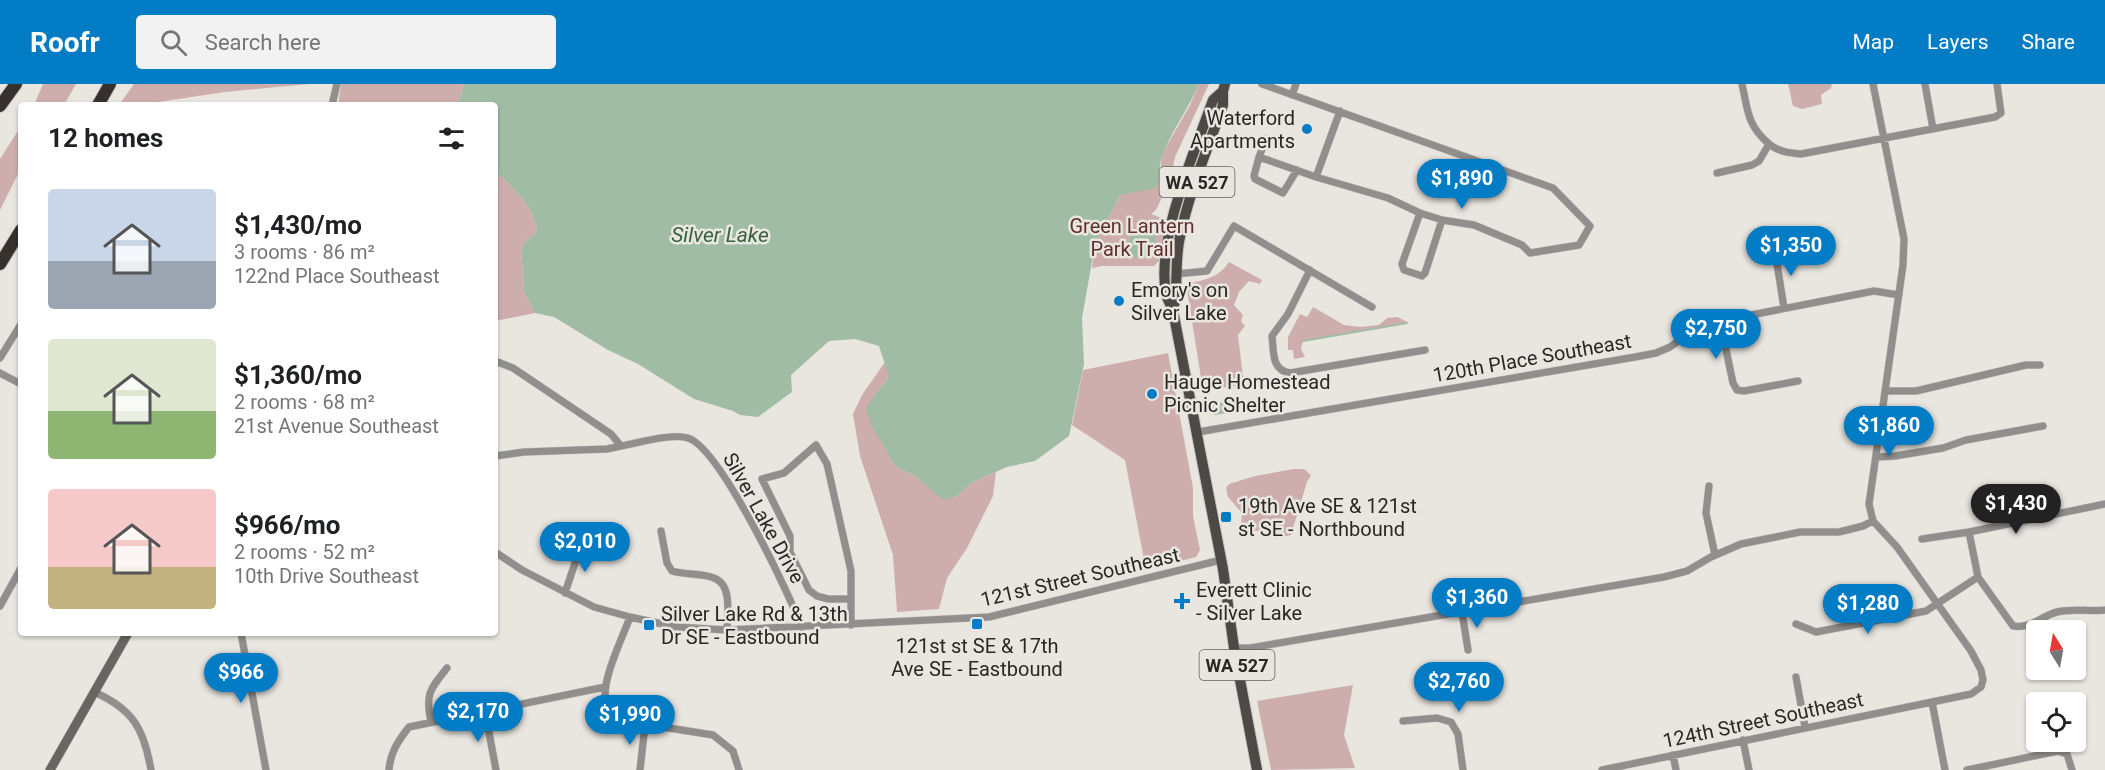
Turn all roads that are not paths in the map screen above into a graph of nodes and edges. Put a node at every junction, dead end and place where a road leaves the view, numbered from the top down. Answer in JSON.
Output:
{"nodes":[{"id":1,"x":9,"y":84,"type":"edge"},
{"id":2,"x":16,"y":84,"type":"edge"},
{"id":3,"x":110,"y":84,"type":"edge"},
{"id":4,"x":337,"y":84,"type":"edge"},
{"id":5,"x":1262,"y":84,"type":"edge"},
{"id":6,"x":1296,"y":84,"type":"edge"},
{"id":7,"x":1742,"y":84,"type":"edge"},
{"id":8,"x":1873,"y":84,"type":"edge"},
{"id":9,"x":1925,"y":84,"type":"edge"},
{"id":10,"x":1997,"y":84,"type":"edge"},
{"id":11,"x":1224,"y":87,"type":"edge"},
{"id":12,"x":1292,"y":95,"type":"junction"},
{"id":13,"x":100,"y":102,"type":"edge"},
{"id":14,"x":333,"y":102,"type":"edge"},
{"id":15,"x":0,"y":104,"type":"edge"},
{"id":16,"x":1340,"y":111,"type":"junction"},
{"id":17,"x":1933,"y":129,"type":"junction"},
{"id":18,"x":1266,"y":139,"type":"dead end"},
{"id":19,"x":1884,"y":140,"type":"junction"},
{"id":20,"x":1769,"y":144,"type":"junction"},
{"id":21,"x":1259,"y":157,"type":"junction"},
{"id":22,"x":1297,"y":170,"type":"junction"},
{"id":23,"x":1717,"y":173,"type":"dead end"},
{"id":24,"x":1316,"y":177,"type":"junction"},
{"id":25,"x":1420,"y":213,"type":"junction"},
{"id":26,"x":1442,"y":220,"type":"junction"},
{"id":27,"x":18,"y":235,"type":"edge"},
{"id":28,"x":1777,"y":244,"type":"dead end"},
{"id":29,"x":0,"y":264,"type":"edge"},
{"id":30,"x":1310,"y":270,"type":"junction"},
{"id":31,"x":1176,"y":274,"type":"junction"},
{"id":32,"x":1899,"y":295,"type":"junction"},
{"id":33,"x":1372,"y":307,"type":"dead end"},
{"id":34,"x":1784,"y":308,"type":"junction"},
{"id":35,"x":1173,"y":310,"type":"junction"},
{"id":36,"x":1720,"y":321,"type":"junction"},
{"id":37,"x":18,"y":329,"type":"edge"},
{"id":38,"x":1425,"y":350,"type":"dead end"},
{"id":39,"x":0,"y":358,"type":"edge"},
{"id":40,"x":498,"y":362,"type":"edge"},
{"id":41,"x":2040,"y":365,"type":"dead end"},
{"id":42,"x":0,"y":373,"type":"edge"},
{"id":43,"x":1798,"y":381,"type":"dead end"},
{"id":44,"x":18,"y":382,"type":"edge"},
{"id":45,"x":1886,"y":391,"type":"junction"},
{"id":46,"x":2043,"y":426,"type":"dead end"},
{"id":47,"x":1197,"y":432,"type":"junction"},
{"id":48,"x":621,"y":446,"type":"junction"},
{"id":49,"x":498,"y":456,"type":"edge"},
{"id":50,"x":1876,"y":456,"type":"junction"},
{"id":51,"x":1709,"y":486,"type":"dead end"},
{"id":52,"x":2105,"y":504,"type":"edge"},
{"id":53,"x":1873,"y":521,"type":"junction"},
{"id":54,"x":661,"y":531,"type":"dead end"},
{"id":55,"x":1969,"y":532,"type":"junction"},
{"id":56,"x":1922,"y":539,"type":"dead end"},
{"id":57,"x":581,"y":545,"type":"dead end"},
{"id":58,"x":498,"y":554,"type":"edge"},
{"id":59,"x":1715,"y":555,"type":"junction"},
{"id":60,"x":1221,"y":560,"type":"junction"},
{"id":61,"x":18,"y":573,"type":"edge"},
{"id":62,"x":1978,"y":577,"type":"junction"},
{"id":63,"x":565,"y":593,"type":"junction"},
{"id":64,"x":851,"y":599,"type":"junction"},
{"id":65,"x":1937,"y":604,"type":"junction"},
{"id":66,"x":0,"y":606,"type":"edge"},
{"id":67,"x":2105,"y":610,"type":"edge"},
{"id":68,"x":1462,"y":612,"type":"junction"},
{"id":69,"x":630,"y":617,"type":"junction"},
{"id":70,"x":1796,"y":624,"type":"dead end"},
{"id":71,"x":850,"y":625,"type":"junction"},
{"id":72,"x":802,"y":628,"type":"junction"},
{"id":73,"x":727,"y":630,"type":"junction"},
{"id":74,"x":126,"y":636,"type":"edge"},
{"id":75,"x":242,"y":636,"type":"edge"},
{"id":76,"x":1234,"y":648,"type":"junction"},
{"id":77,"x":1468,"y":650,"type":"dead end"},
{"id":78,"x":447,"y":668,"type":"dead end"},
{"id":79,"x":1796,"y":677,"type":"dead end"},
{"id":80,"x":604,"y":687,"type":"junction"},
{"id":81,"x":94,"y":692,"type":"junction"},
{"id":82,"x":1932,"y":702,"type":"junction"},
{"id":83,"x":485,"y":711,"type":"junction"},
{"id":84,"x":1403,"y":721,"type":"dead end"},
{"id":85,"x":431,"y":722,"type":"junction"},
{"id":86,"x":645,"y":725,"type":"junction"},
{"id":87,"x":1805,"y":727,"type":"junction"},
{"id":88,"x":1743,"y":740,"type":"junction"},
{"id":89,"x":1673,"y":755,"type":"junction"},
{"id":90,"x":1994,"y":767,"type":"edge"},
{"id":91,"x":1611,"y":769,"type":"edge"},
{"id":92,"x":50,"y":770,"type":"edge"},
{"id":93,"x":151,"y":770,"type":"edge"},
{"id":94,"x":266,"y":770,"type":"edge"},
{"id":95,"x":389,"y":770,"type":"edge"},
{"id":96,"x":496,"y":770,"type":"edge"},
{"id":97,"x":640,"y":770,"type":"edge"},
{"id":98,"x":740,"y":770,"type":"edge"},
{"id":99,"x":1257,"y":770,"type":"edge"},
{"id":100,"x":1463,"y":770,"type":"edge"},
{"id":101,"x":1602,"y":770,"type":"edge"},
{"id":102,"x":1676,"y":770,"type":"edge"},
{"id":103,"x":1749,"y":770,"type":"edge"},
{"id":104,"x":1945,"y":770,"type":"edge"},
{"id":105,"x":1967,"y":770,"type":"edge"},
{"id":106,"x":2072,"y":770,"type":"edge"}],
"edges":[{"from":1,"to":15,"type":"highway"},
{"from":2,"to":15,"type":"highway"},
{"from":3,"to":13,"type":"highway"},
{"from":4,"to":14,"type":"street"},
{"from":5,"to":12,"type":"street"},
{"from":6,"to":12,"type":"street"},
{"from":7,"to":20,"type":"street"},
{"from":8,"to":19,"type":"street"},
{"from":9,"to":17,"type":"street"},
{"from":10,"to":17,"type":"street"},
{"from":11,"to":31,"type":"main road","number":"WA 527"},
{"from":11,"to":35,"type":"main road","number":"WA 527"},
{"from":12,"to":16,"type":"street"},
{"from":16,"to":24,"type":"street"},
{"from":16,"to":26,"type":"street"},
{"from":17,"to":19,"type":"street"},
{"from":18,"to":21,"type":"street"},
{"from":19,"to":20,"type":"street"},
{"from":19,"to":32,"type":"street"},
{"from":20,"to":23,"type":"street"},
{"from":21,"to":22,"type":"street"},
{"from":21,"to":22,"type":"street"},
{"from":22,"to":24,"type":"street"},
{"from":24,"to":25,"type":"street"},
{"from":25,"to":26,"type":"street"},
{"from":25,"to":26,"type":"street"},
{"from":27,"to":29,"type":"highway"},
{"from":28,"to":34,"type":"street"},
{"from":30,"to":31,"type":"street"},
{"from":30,"to":33,"type":"street"},
{"from":30,"to":38,"type":"street"},
{"from":31,"to":35,"type":"main road","number":"WA 527"},
{"from":32,"to":34,"type":"street","name":"120th Place Southeast"},
{"from":32,"to":45,"type":"street"},
{"from":34,"to":36,"type":"street","name":"120th Place Southeast"},
{"from":35,"to":47,"type":"main road","number":"WA 527"},
{"from":36,"to":43,"type":"street"},
{"from":36,"to":47,"type":"street","name":"120th Place Southeast"},
{"from":37,"to":39,"type":"street"},
{"from":40,"to":48,"type":"street"},
{"from":41,"to":45,"type":"street"},
{"from":42,"to":44,"type":"street"},
{"from":45,"to":50,"type":"street"},
{"from":46,"to":50,"type":"street"},
{"from":47,"to":60,"type":"main road","number":"WA 527"},
{"from":48,"to":49,"type":"street","name":"Silver Lake Drive"},
{"from":48,"to":72,"type":"street","name":"Silver Lake Drive"},
{"from":50,"to":53,"type":"street"},
{"from":51,"to":59,"type":"street"},
{"from":52,"to":55,"type":"street"},
{"from":53,"to":59,"type":"street"},
{"from":53,"to":65,"type":"street"},
{"from":54,"to":73,"type":"street"},
{"from":55,"to":56,"type":"street"},
{"from":55,"to":62,"type":"street"},
{"from":57,"to":63,"type":"street"},
{"from":58,"to":63,"type":"street","name":"121st Street Southeast"},
{"from":59,"to":68,"type":"street"},
{"from":60,"to":71,"type":"street","name":"121st Street Southeast"},
{"from":60,"to":76,"type":"main road","number":"WA 527"},
{"from":61,"to":66,"type":"street"},
{"from":62,"to":65,"type":"street"},
{"from":62,"to":67,"type":"street"},
{"from":63,"to":69,"type":"street","name":"121st Street Southeast"},
{"from":64,"to":64,"type":"street"},
{"from":64,"to":71,"type":"street"},
{"from":65,"to":70,"type":"street"},
{"from":65,"to":82,"type":"street","name":"124th Street Southeast"},
{"from":68,"to":76,"type":"street"},
{"from":68,"to":77,"type":"street"},
{"from":69,"to":73,"type":"street","name":"121st Street Southeast"},
{"from":69,"to":80,"type":"street"},
{"from":71,"to":72,"type":"street","name":"121st Street Southeast"},
{"from":72,"to":73,"type":"street","name":"121st Street Southeast"},
{"from":74,"to":81,"type":"street"},
{"from":75,"to":94,"type":"street"},
{"from":76,"to":99,"type":"main road","number":"WA 527"},
{"from":78,"to":85,"type":"street"},
{"from":79,"to":87,"type":"street"},
{"from":80,"to":83,"type":"street"},
{"from":80,"to":86,"type":"street"},
{"from":81,"to":92,"type":"street"},
{"from":81,"to":93,"type":"street"},
{"from":82,"to":87,"type":"street","name":"124th Street Southeast"},
{"from":82,"to":104,"type":"street"},
{"from":83,"to":85,"type":"street"},
{"from":83,"to":96,"type":"street"},
{"from":84,"to":100,"type":"street"},
{"from":85,"to":95,"type":"street"},
{"from":86,"to":97,"type":"street"},
{"from":86,"to":98,"type":"street"},
{"from":87,"to":88,"type":"street","name":"124th Street Southeast"},
{"from":88,"to":89,"type":"street","name":"124th Street Southeast"},
{"from":88,"to":103,"type":"street"},
{"from":89,"to":91,"type":"street","name":"124th Street Southeast"},
{"from":89,"to":102,"type":"street"},
{"from":90,"to":105,"type":"street"},
{"from":90,"to":106,"type":"street"},
{"from":91,"to":101,"type":"street","name":"124th Street Southeast"}]}
